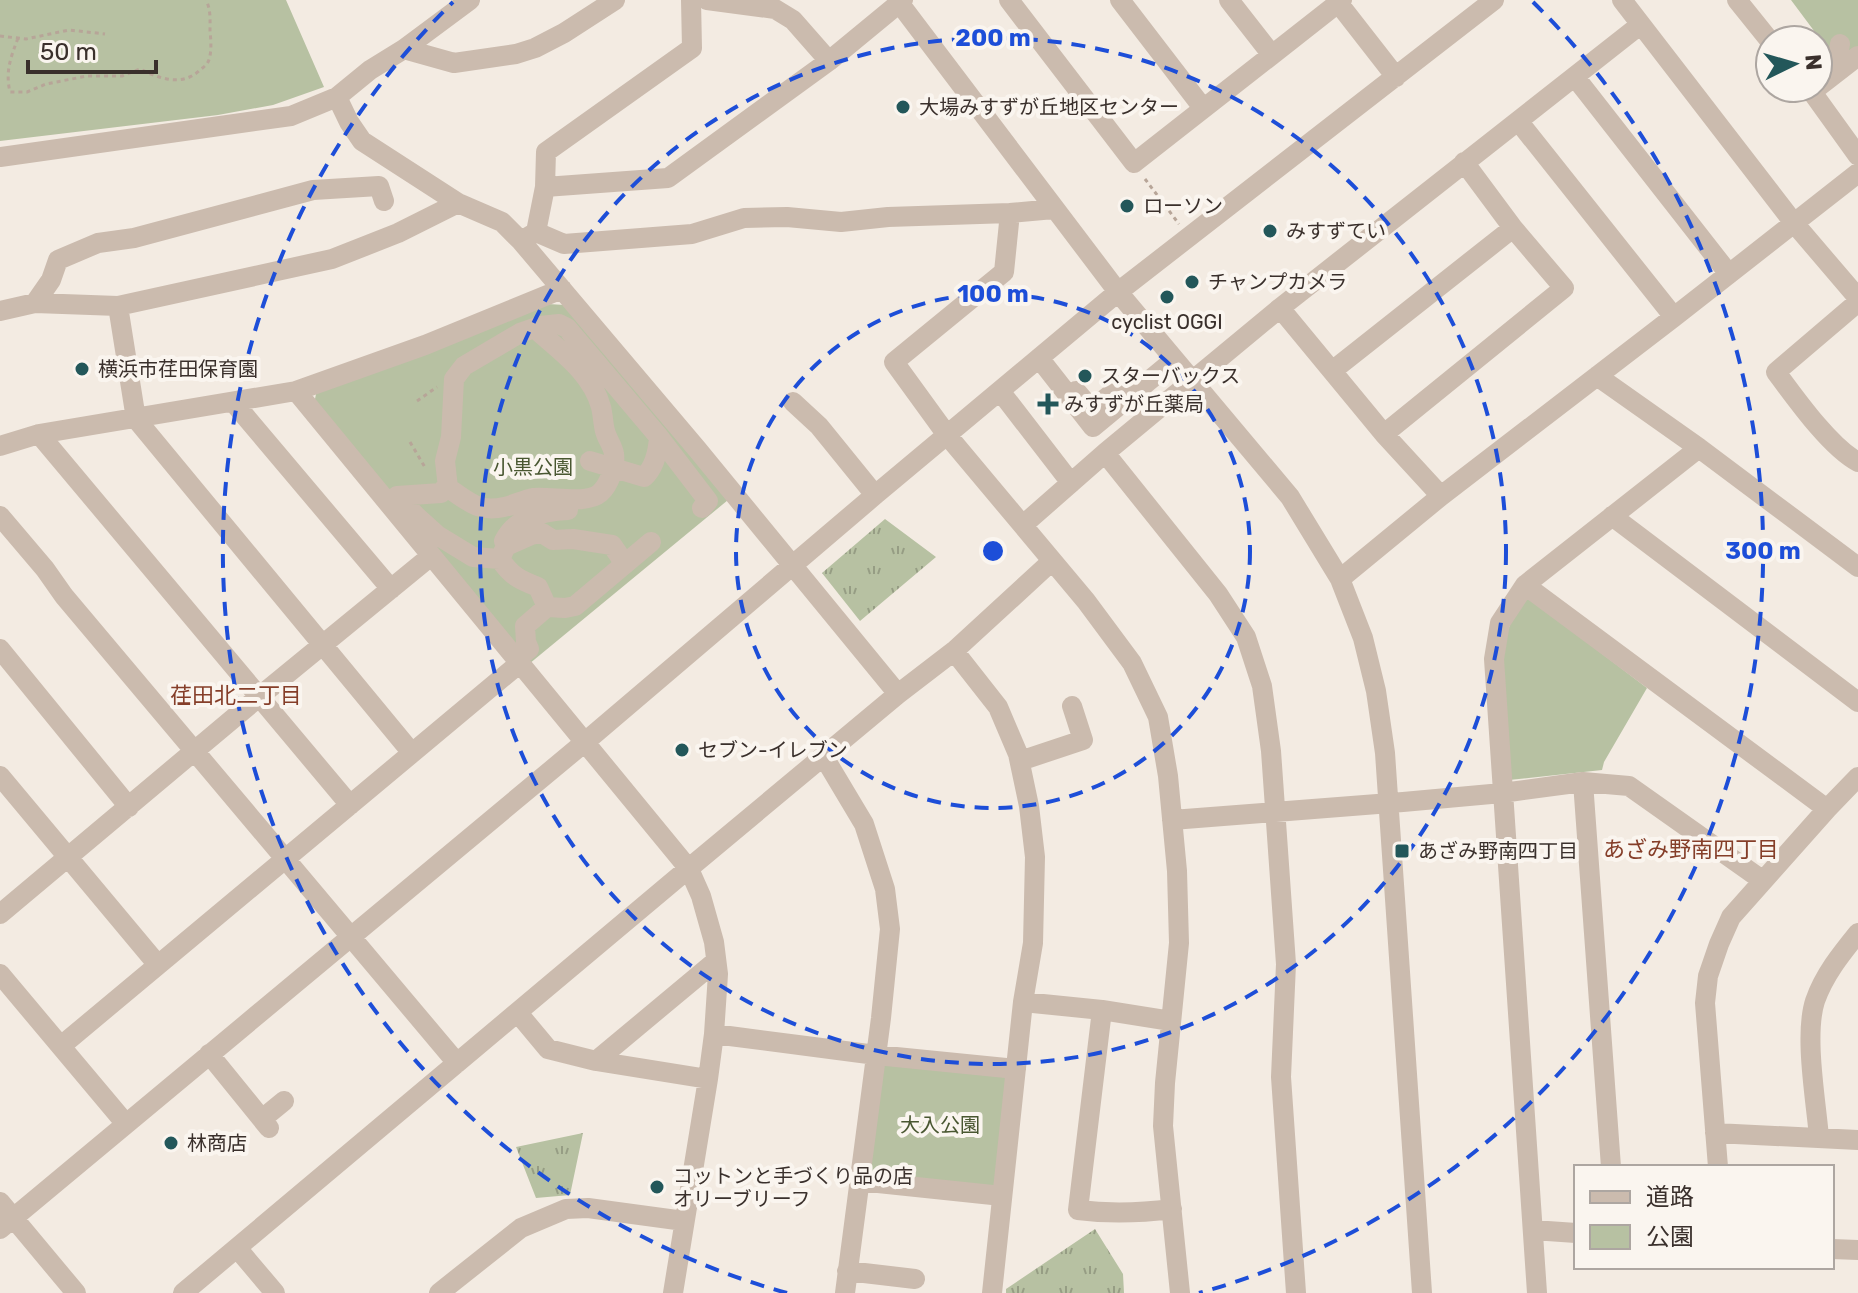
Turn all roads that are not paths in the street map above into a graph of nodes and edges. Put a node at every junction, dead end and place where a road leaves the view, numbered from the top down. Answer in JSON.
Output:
{"nodes":[{"id":1,"x":470,"y":0,"type":"edge"},
{"id":2,"x":615,"y":0,"type":"edge"},
{"id":3,"x":691,"y":0,"type":"edge"},
{"id":4,"x":707,"y":0,"type":"edge"},
{"id":5,"x":1009,"y":0,"type":"edge"},
{"id":6,"x":1120,"y":0,"type":"edge"},
{"id":7,"x":1229,"y":0,"type":"edge"},
{"id":8,"x":1494,"y":0,"type":"edge"},
{"id":9,"x":1622,"y":0,"type":"edge"},
{"id":10,"x":1737,"y":0,"type":"edge"},
{"id":11,"x":899,"y":1,"type":"edge"},
{"id":12,"x":1339,"y":1,"type":"edge"},
{"id":13,"x":1756,"y":24,"type":"edge"},
{"id":14,"x":1640,"y":25,"type":"junction"},
{"id":15,"x":1840,"y":44,"type":"dead end"},
{"id":16,"x":404,"y":49,"type":"junction"},
{"id":17,"x":1272,"y":55,"type":"junction"},
{"id":18,"x":829,"y":61,"type":"junction"},
{"id":19,"x":1852,"y":61,"type":"edge"},
{"id":20,"x":1834,"y":74,"type":"edge"},
{"id":21,"x":1396,"y":77,"type":"junction"},
{"id":22,"x":1575,"y":77,"type":"junction"},
{"id":23,"x":337,"y":97,"type":"junction"},
{"id":24,"x":1824,"y":104,"type":"edge"},
{"id":25,"x":1203,"y":108,"type":"junction"},
{"id":26,"x":1519,"y":122,"type":"junction"},
{"id":27,"x":1858,"y":156,"type":"edge"},
{"id":28,"x":0,"y":157,"type":"edge"},
{"id":29,"x":1464,"y":162,"type":"junction"},
{"id":30,"x":1858,"y":173,"type":"edge"},
{"id":31,"x":545,"y":187,"type":"junction"},
{"id":32,"x":384,"y":201,"type":"dead end"},
{"id":33,"x":458,"y":203,"type":"junction"},
{"id":34,"x":1054,"y":209,"type":"junction"},
{"id":35,"x":1010,"y":213,"type":"junction"},
{"id":36,"x":1794,"y":223,"type":"junction"},
{"id":37,"x":1513,"y":228,"type":"junction"},
{"id":38,"x":529,"y":236,"type":"junction"},
{"id":39,"x":1729,"y":274,"type":"junction"},
{"id":40,"x":562,"y":289,"type":"junction"},
{"id":41,"x":1118,"y":292,"type":"junction"},
{"id":42,"x":1858,"y":300,"type":"edge"},
{"id":43,"x":35,"y":303,"type":"junction"},
{"id":44,"x":529,"y":303,"type":"junction"},
{"id":45,"x":118,"y":306,"type":"junction"},
{"id":46,"x":1280,"y":308,"type":"junction"},
{"id":47,"x":0,"y":311,"type":"edge"},
{"id":48,"x":1674,"y":317,"type":"junction"},
{"id":49,"x":540,"y":329,"type":"junction"},
{"id":50,"x":538,"y":354,"type":"dead end"},
{"id":51,"x":1042,"y":355,"type":"junction"},
{"id":52,"x":1170,"y":355,"type":"junction"},
{"id":53,"x":1332,"y":371,"type":"junction"},
{"id":54,"x":1597,"y":376,"type":"junction"},
{"id":55,"x":1192,"y":381,"type":"junction"},
{"id":56,"x":296,"y":391,"type":"junction"},
{"id":57,"x":1000,"y":391,"type":"junction"},
{"id":58,"x":793,"y":402,"type":"dead end"},
{"id":59,"x":234,"y":403,"type":"junction"},
{"id":60,"x":136,"y":419,"type":"junction"},
{"id":61,"x":39,"y":434,"type":"junction"},
{"id":62,"x":1384,"y":434,"type":"junction"},
{"id":63,"x":947,"y":435,"type":"junction"},
{"id":64,"x":659,"y":437,"type":"junction"},
{"id":65,"x":0,"y":446,"type":"edge"},
{"id":66,"x":1699,"y":448,"type":"junction"},
{"id":67,"x":697,"y":449,"type":"junction"},
{"id":68,"x":1105,"y":453,"type":"junction"},
{"id":69,"x":590,"y":461,"type":"dead end"},
{"id":70,"x":1858,"y":462,"type":"edge"},
{"id":71,"x":675,"y":466,"type":"junction"},
{"id":72,"x":613,"y":468,"type":"junction"},
{"id":73,"x":1071,"y":483,"type":"junction"},
{"id":74,"x":448,"y":488,"type":"junction"},
{"id":75,"x":875,"y":495,"type":"junction"},
{"id":76,"x":1441,"y":496,"type":"junction"},
{"id":77,"x":578,"y":499,"type":"junction"},
{"id":78,"x":702,"y":508,"type":"dead end"},
{"id":79,"x":0,"y":516,"type":"edge"},
{"id":80,"x":1612,"y":516,"type":"junction"},
{"id":81,"x":1023,"y":525,"type":"junction"},
{"id":82,"x":651,"y":542,"type":"dead end"},
{"id":83,"x":503,"y":553,"type":"junction"},
{"id":84,"x":431,"y":556,"type":"junction"},
{"id":85,"x":1052,"y":561,"type":"junction"},
{"id":86,"x":625,"y":564,"type":"junction"},
{"id":87,"x":793,"y":566,"type":"junction"},
{"id":88,"x":1858,"y":567,"type":"edge"},
{"id":89,"x":1340,"y":579,"type":"junction"},
{"id":90,"x":1525,"y":585,"type":"junction"},
{"id":91,"x":391,"y":589,"type":"junction"},
{"id":92,"x":547,"y":607,"type":"junction"},
{"id":93,"x":322,"y":645,"type":"junction"},
{"id":94,"x":0,"y":649,"type":"edge"},
{"id":95,"x":954,"y":651,"type":"junction"},
{"id":96,"x":518,"y":661,"type":"junction"},
{"id":97,"x":898,"y":694,"type":"junction"},
{"id":98,"x":260,"y":696,"type":"junction"},
{"id":99,"x":1858,"y":702,"type":"edge"},
{"id":100,"x":1072,"y":706,"type":"dead end"},
{"id":101,"x":585,"y":742,"type":"junction"},
{"id":102,"x":194,"y":752,"type":"junction"},
{"id":103,"x":412,"y":753,"type":"junction"},
{"id":104,"x":824,"y":757,"type":"junction"},
{"id":105,"x":1020,"y":761,"type":"junction"},
{"id":106,"x":0,"y":776,"type":"edge"},
{"id":107,"x":1858,"y":777,"type":"edge"},
{"id":108,"x":1583,"y":782,"type":"junction"},
{"id":109,"x":1502,"y":793,"type":"junction"},
{"id":110,"x":1388,"y":804,"type":"junction"},
{"id":111,"x":350,"y":805,"type":"junction"},
{"id":112,"x":129,"y":807,"type":"junction"},
{"id":113,"x":1827,"y":809,"type":"junction"},
{"id":114,"x":1276,"y":811,"type":"junction"},
{"id":115,"x":1172,"y":820,"type":"junction"},
{"id":116,"x":68,"y":857,"type":"junction"},
{"id":117,"x":286,"y":858,"type":"junction"},
{"id":118,"x":689,"y":869,"type":"junction"},
{"id":119,"x":1762,"y":880,"type":"junction"},
{"id":120,"x":0,"y":914,"type":"edge"},
{"id":121,"x":1858,"y":933,"type":"edge"},
{"id":122,"x":351,"y":936,"type":"junction"},
{"id":123,"x":716,"y":961,"type":"junction"},
{"id":124,"x":158,"y":965,"type":"junction"},
{"id":125,"x":0,"y":974,"type":"edge"},
{"id":126,"x":1023,"y":1002,"type":"junction"},
{"id":127,"x":1102,"y":1010,"type":"junction"},
{"id":128,"x":518,"y":1013,"type":"junction"},
{"id":129,"x":1171,"y":1021,"type":"junction"},
{"id":130,"x":714,"y":1034,"type":"junction"},
{"id":131,"x":61,"y":1046,"type":"junction"},
{"id":132,"x":209,"y":1054,"type":"junction"},
{"id":133,"x":876,"y":1055,"type":"junction"},
{"id":134,"x":596,"y":1061,"type":"junction"},
{"id":135,"x":457,"y":1063,"type":"junction"},
{"id":136,"x":1016,"y":1069,"type":"junction"},
{"id":137,"x":708,"y":1079,"type":"junction"},
{"id":138,"x":284,"y":1101,"type":"dead end"},
{"id":139,"x":126,"y":1124,"type":"junction"},
{"id":140,"x":1715,"y":1133,"type":"junction"},
{"id":141,"x":1819,"y":1137,"type":"junction"},
{"id":142,"x":1858,"y":1140,"type":"edge"},
{"id":143,"x":1611,"y":1165,"type":"edge"},
{"id":144,"x":1718,"y":1165,"type":"edge"},
{"id":145,"x":859,"y":1181,"type":"junction"},
{"id":146,"x":1002,"y":1196,"type":"junction"},
{"id":147,"x":1172,"y":1209,"type":"junction"},
{"id":148,"x":4,"y":1216,"type":"edge"},
{"id":149,"x":684,"y":1221,"type":"junction"},
{"id":150,"x":1533,"y":1230,"type":"junction"},
{"id":151,"x":1574,"y":1233,"type":"edge"},
{"id":152,"x":237,"y":1248,"type":"junction"},
{"id":153,"x":1834,"y":1249,"type":"edge"},
{"id":154,"x":1858,"y":1250,"type":"edge"},
{"id":155,"x":847,"y":1271,"type":"junction"},
{"id":156,"x":915,"y":1279,"type":"dead end"},
{"id":157,"x":76,"y":1293,"type":"edge"},
{"id":158,"x":183,"y":1293,"type":"edge"},
{"id":159,"x":275,"y":1293,"type":"edge"},
{"id":160,"x":439,"y":1293,"type":"edge"},
{"id":161,"x":673,"y":1293,"type":"edge"},
{"id":162,"x":845,"y":1293,"type":"edge"},
{"id":163,"x":992,"y":1293,"type":"edge"},
{"id":164,"x":1180,"y":1293,"type":"edge"},
{"id":165,"x":1296,"y":1293,"type":"edge"},
{"id":166,"x":1422,"y":1293,"type":"edge"},
{"id":167,"x":1537,"y":1293,"type":"edge"}],
"edges":[{"from":1,"to":16,"type":"street"},
{"from":2,"to":16,"type":"street"},
{"from":3,"to":31,"type":"street"},
{"from":4,"to":18,"type":"street"},
{"from":5,"to":25,"type":"street"},
{"from":6,"to":25,"type":"street"},
{"from":7,"to":17,"type":"street"},
{"from":8,"to":21,"type":"street"},
{"from":9,"to":14,"type":"street"},
{"from":10,"to":13,"type":"street"},
{"from":11,"to":18,"type":"street"},
{"from":11,"to":34,"type":"street"},
{"from":12,"to":17,"type":"street"},
{"from":12,"to":21,"type":"street"},
{"from":14,"to":22,"type":"street"},
{"from":14,"to":36,"type":"street"},
{"from":15,"to":19,"type":"street"},
{"from":16,"to":23,"type":"street"},
{"from":17,"to":25,"type":"street"},
{"from":18,"to":31,"type":"street"},
{"from":19,"to":20,"type":"street"},
{"from":21,"to":41,"type":"street"},
{"from":22,"to":26,"type":"street"},
{"from":22,"to":39,"type":"street"},
{"from":23,"to":28,"type":"street"},
{"from":23,"to":33,"type":"street"},
{"from":24,"to":27,"type":"street"},
{"from":26,"to":29,"type":"street"},
{"from":26,"to":48,"type":"street"},
{"from":29,"to":37,"type":"street"},
{"from":29,"to":46,"type":"street"},
{"from":30,"to":36,"type":"street"},
{"from":31,"to":38,"type":"street"},
{"from":32,"to":43,"type":"street"},
{"from":33,"to":38,"type":"street"},
{"from":33,"to":45,"type":"street"},
{"from":34,"to":35,"type":"street"},
{"from":34,"to":41,"type":"street"},
{"from":35,"to":38,"type":"street"},
{"from":35,"to":63,"type":"street"},
{"from":36,"to":39,"type":"street"},
{"from":36,"to":42,"type":"street"},
{"from":37,"to":53,"type":"street"},
{"from":37,"to":62,"type":"street"},
{"from":38,"to":40,"type":"street"},
{"from":39,"to":48,"type":"street"},
{"from":40,"to":44,"type":"street"},
{"from":40,"to":67,"type":"street"},
{"from":41,"to":51,"type":"street"},
{"from":41,"to":52,"type":"street"},
{"from":42,"to":70,"type":"street"},
{"from":43,"to":45,"type":"street"},
{"from":43,"to":47,"type":"street"},
{"from":44,"to":49,"type":"street"},
{"from":44,"to":56,"type":"street"},
{"from":45,"to":60,"type":"street"},
{"from":46,"to":53,"type":"street"},
{"from":46,"to":55,"type":"street"},
{"from":48,"to":54,"type":"street"},
{"from":49,"to":50,"type":"street"},
{"from":49,"to":64,"type":"street"},
{"from":49,"to":72,"type":"street"},
{"from":49,"to":74,"type":"street"},
{"from":51,"to":52,"type":"street"},
{"from":51,"to":57,"type":"street"},
{"from":52,"to":55,"type":"street"},
{"from":53,"to":62,"type":"street"},
{"from":54,"to":66,"type":"street"},
{"from":54,"to":76,"type":"street"},
{"from":55,"to":68,"type":"street"},
{"from":55,"to":89,"type":"street"},
{"from":56,"to":59,"type":"street"},
{"from":56,"to":84,"type":"street"},
{"from":57,"to":63,"type":"street"},
{"from":57,"to":73,"type":"street"},
{"from":58,"to":75,"type":"street"},
{"from":59,"to":60,"type":"street"},
{"from":59,"to":91,"type":"street"},
{"from":60,"to":61,"type":"street"},
{"from":60,"to":93,"type":"street"},
{"from":61,"to":65,"type":"street"},
{"from":61,"to":98,"type":"street"},
{"from":62,"to":76,"type":"street"},
{"from":63,"to":75,"type":"street"},
{"from":63,"to":81,"type":"street"},
{"from":64,"to":71,"type":"street"},
{"from":64,"to":72,"type":"street"},
{"from":66,"to":80,"type":"street"},
{"from":66,"to":88,"type":"street"},
{"from":67,"to":71,"type":"street"},
{"from":67,"to":87,"type":"street"},
{"from":68,"to":73,"type":"street"},
{"from":68,"to":114,"type":"street"},
{"from":69,"to":72,"type":"street"},
{"from":71,"to":78,"type":"street"},
{"from":72,"to":77,"type":"street"},
{"from":73,"to":81,"type":"street"},
{"from":74,"to":77,"type":"street"},
{"from":74,"to":83,"type":"street"},
{"from":75,"to":87,"type":"street"},
{"from":76,"to":89,"type":"street"},
{"from":77,"to":83,"type":"street"},
{"from":79,"to":102,"type":"street"},
{"from":80,"to":90,"type":"street"},
{"from":80,"to":99,"type":"street"},
{"from":81,"to":85,"type":"street"},
{"from":82,"to":86,"type":"street"},
{"from":83,"to":86,"type":"street"},
{"from":83,"to":92,"type":"street"},
{"from":84,"to":91,"type":"street"},
{"from":84,"to":96,"type":"street"},
{"from":85,"to":95,"type":"street"},
{"from":85,"to":115,"type":"street"},
{"from":86,"to":92,"type":"street"},
{"from":87,"to":97,"type":"street"},
{"from":87,"to":101,"type":"street"},
{"from":89,"to":110,"type":"street"},
{"from":90,"to":109,"type":"street"},
{"from":90,"to":113,"type":"street"},
{"from":91,"to":93,"type":"street"},
{"from":92,"to":96,"type":"street"},
{"from":93,"to":98,"type":"street"},
{"from":93,"to":103,"type":"street"},
{"from":94,"to":112,"type":"street"},
{"from":95,"to":97,"type":"street"},
{"from":95,"to":105,"type":"street"},
{"from":96,"to":101,"type":"street"},
{"from":96,"to":103,"type":"street"},
{"from":97,"to":104,"type":"street"},
{"from":98,"to":102,"type":"street"},
{"from":98,"to":111,"type":"street"},
{"from":100,"to":105,"type":"street"},
{"from":101,"to":118,"type":"street"},
{"from":101,"to":122,"type":"street"},
{"from":102,"to":112,"type":"street"},
{"from":102,"to":117,"type":"street"},
{"from":103,"to":111,"type":"street"},
{"from":104,"to":118,"type":"street"},
{"from":104,"to":133,"type":"street"},
{"from":105,"to":126,"type":"street"},
{"from":106,"to":116,"type":"street"},
{"from":107,"to":113,"type":"street"},
{"from":108,"to":109,"type":"street"},
{"from":108,"to":119,"type":"street"},
{"from":108,"to":143,"type":"street"},
{"from":109,"to":110,"type":"street"},
{"from":109,"to":150,"type":"street"},
{"from":110,"to":114,"type":"street"},
{"from":110,"to":166,"type":"street"},
{"from":111,"to":117,"type":"street"},
{"from":112,"to":116,"type":"street"},
{"from":113,"to":119,"type":"street"},
{"from":114,"to":115,"type":"street"},
{"from":114,"to":165,"type":"street"},
{"from":115,"to":129,"type":"street"},
{"from":116,"to":120,"type":"street"},
{"from":116,"to":124,"type":"street"},
{"from":117,"to":122,"type":"street"},
{"from":117,"to":124,"type":"street"},
{"from":118,"to":123,"type":"street"},
{"from":118,"to":128,"type":"street"},
{"from":119,"to":140,"type":"street"},
{"from":121,"to":141,"type":"street"},
{"from":122,"to":132,"type":"street"},
{"from":122,"to":135,"type":"street"},
{"from":123,"to":130,"type":"street"},
{"from":123,"to":134,"type":"street"},
{"from":124,"to":131,"type":"street"},
{"from":125,"to":131,"type":"street"},
{"from":126,"to":127,"type":"street"},
{"from":126,"to":136,"type":"street"},
{"from":127,"to":129,"type":"street"},
{"from":127,"to":147,"type":"street"},
{"from":128,"to":134,"type":"street"},
{"from":128,"to":135,"type":"street"},
{"from":129,"to":147,"type":"street"},
{"from":130,"to":133,"type":"street"},
{"from":130,"to":137,"type":"street"},
{"from":131,"to":139,"type":"street"},
{"from":132,"to":138,"type":"street"},
{"from":132,"to":139,"type":"street"},
{"from":133,"to":136,"type":"street"},
{"from":133,"to":145,"type":"street"},
{"from":134,"to":137,"type":"street"},
{"from":135,"to":152,"type":"street"},
{"from":136,"to":146,"type":"street"},
{"from":137,"to":149,"type":"street"},
{"from":139,"to":148,"type":"street"},
{"from":140,"to":141,"type":"street"},
{"from":140,"to":144,"type":"street"},
{"from":141,"to":142,"type":"street"},
{"from":145,"to":146,"type":"street"},
{"from":145,"to":155,"type":"street"},
{"from":146,"to":163,"type":"street"},
{"from":147,"to":164,"type":"street"},
{"from":148,"to":157,"type":"street"},
{"from":149,"to":160,"type":"street"},
{"from":149,"to":161,"type":"street"},
{"from":150,"to":151,"type":"street"},
{"from":150,"to":167,"type":"street"},
{"from":152,"to":158,"type":"street"},
{"from":152,"to":159,"type":"street"},
{"from":153,"to":154,"type":"street"},
{"from":155,"to":156,"type":"street"},
{"from":155,"to":162,"type":"street"}]}
